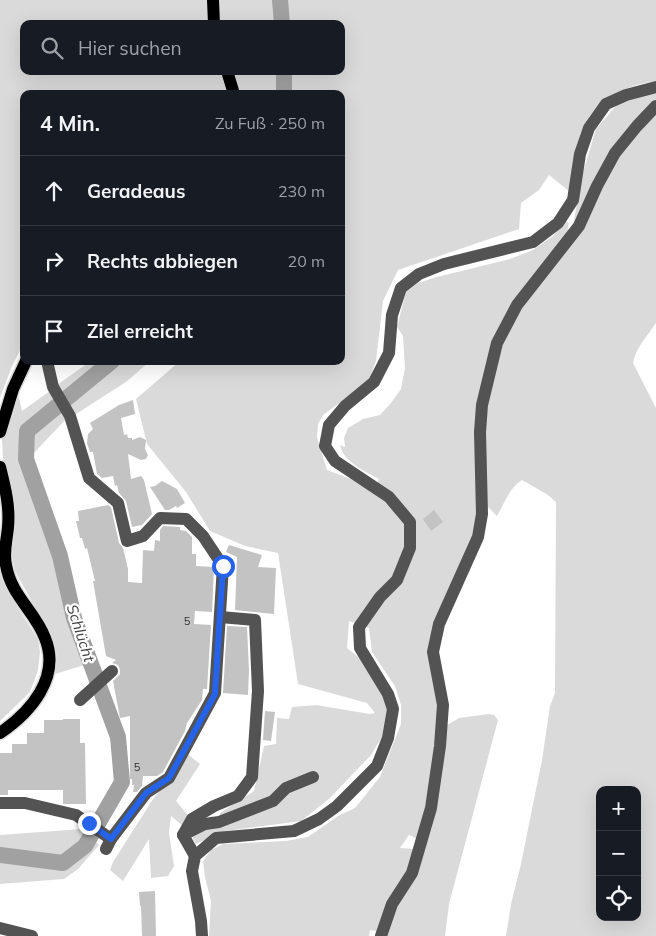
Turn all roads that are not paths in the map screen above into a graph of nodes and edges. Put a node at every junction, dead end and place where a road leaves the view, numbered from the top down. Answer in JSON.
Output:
{"nodes":[{"id":1,"x":213,"y":0,"type":"edge"},
{"id":2,"x":214,"y":20,"type":"edge"},
{"id":3,"x":228,"y":75,"type":"edge"},
{"id":4,"x":656,"y":87,"type":"edge"},
{"id":5,"x":233,"y":90,"type":"edge"},
{"id":6,"x":656,"y":106,"type":"edge"},
{"id":7,"x":24,"y":365,"type":"edge"},
{"id":8,"x":48,"y":365,"type":"edge"},
{"id":9,"x":0,"y":432,"type":"edge"},
{"id":10,"x":0,"y":467,"type":"edge"},
{"id":11,"x":220,"y":617,"type":"junction"},
{"id":12,"x":112,"y":671,"type":"dead end"},
{"id":13,"x":80,"y":700,"type":"dead end"},
{"id":14,"x":0,"y":732,"type":"edge"},
{"id":15,"x":313,"y":777,"type":"dead end"},
{"id":16,"x":0,"y":803,"type":"edge"},
{"id":17,"x":183,"y":835,"type":"junction"},
{"id":18,"x":195,"y":856,"type":"junction"},
{"id":19,"x":0,"y":928,"type":"edge"},
{"id":20,"x":32,"y":936,"type":"edge"},
{"id":21,"x":202,"y":936,"type":"edge"},
{"id":22,"x":381,"y":936,"type":"edge"}],
"edges":[{"from":1,"to":2,"type":"main road"},
{"from":3,"to":5,"type":"main road"},
{"from":4,"to":18,"type":"street"},
{"from":6,"to":22,"type":"street"},
{"from":7,"to":9,"type":"main road"},
{"from":8,"to":11,"type":"street"},
{"from":10,"to":14,"type":"main road"},
{"from":11,"to":16,"type":"street"},
{"from":11,"to":17,"type":"street"},
{"from":12,"to":13,"type":"street"},
{"from":15,"to":17,"type":"street"},
{"from":17,"to":18,"type":"street"},
{"from":18,"to":21,"type":"street"},
{"from":19,"to":20,"type":"street"}]}
